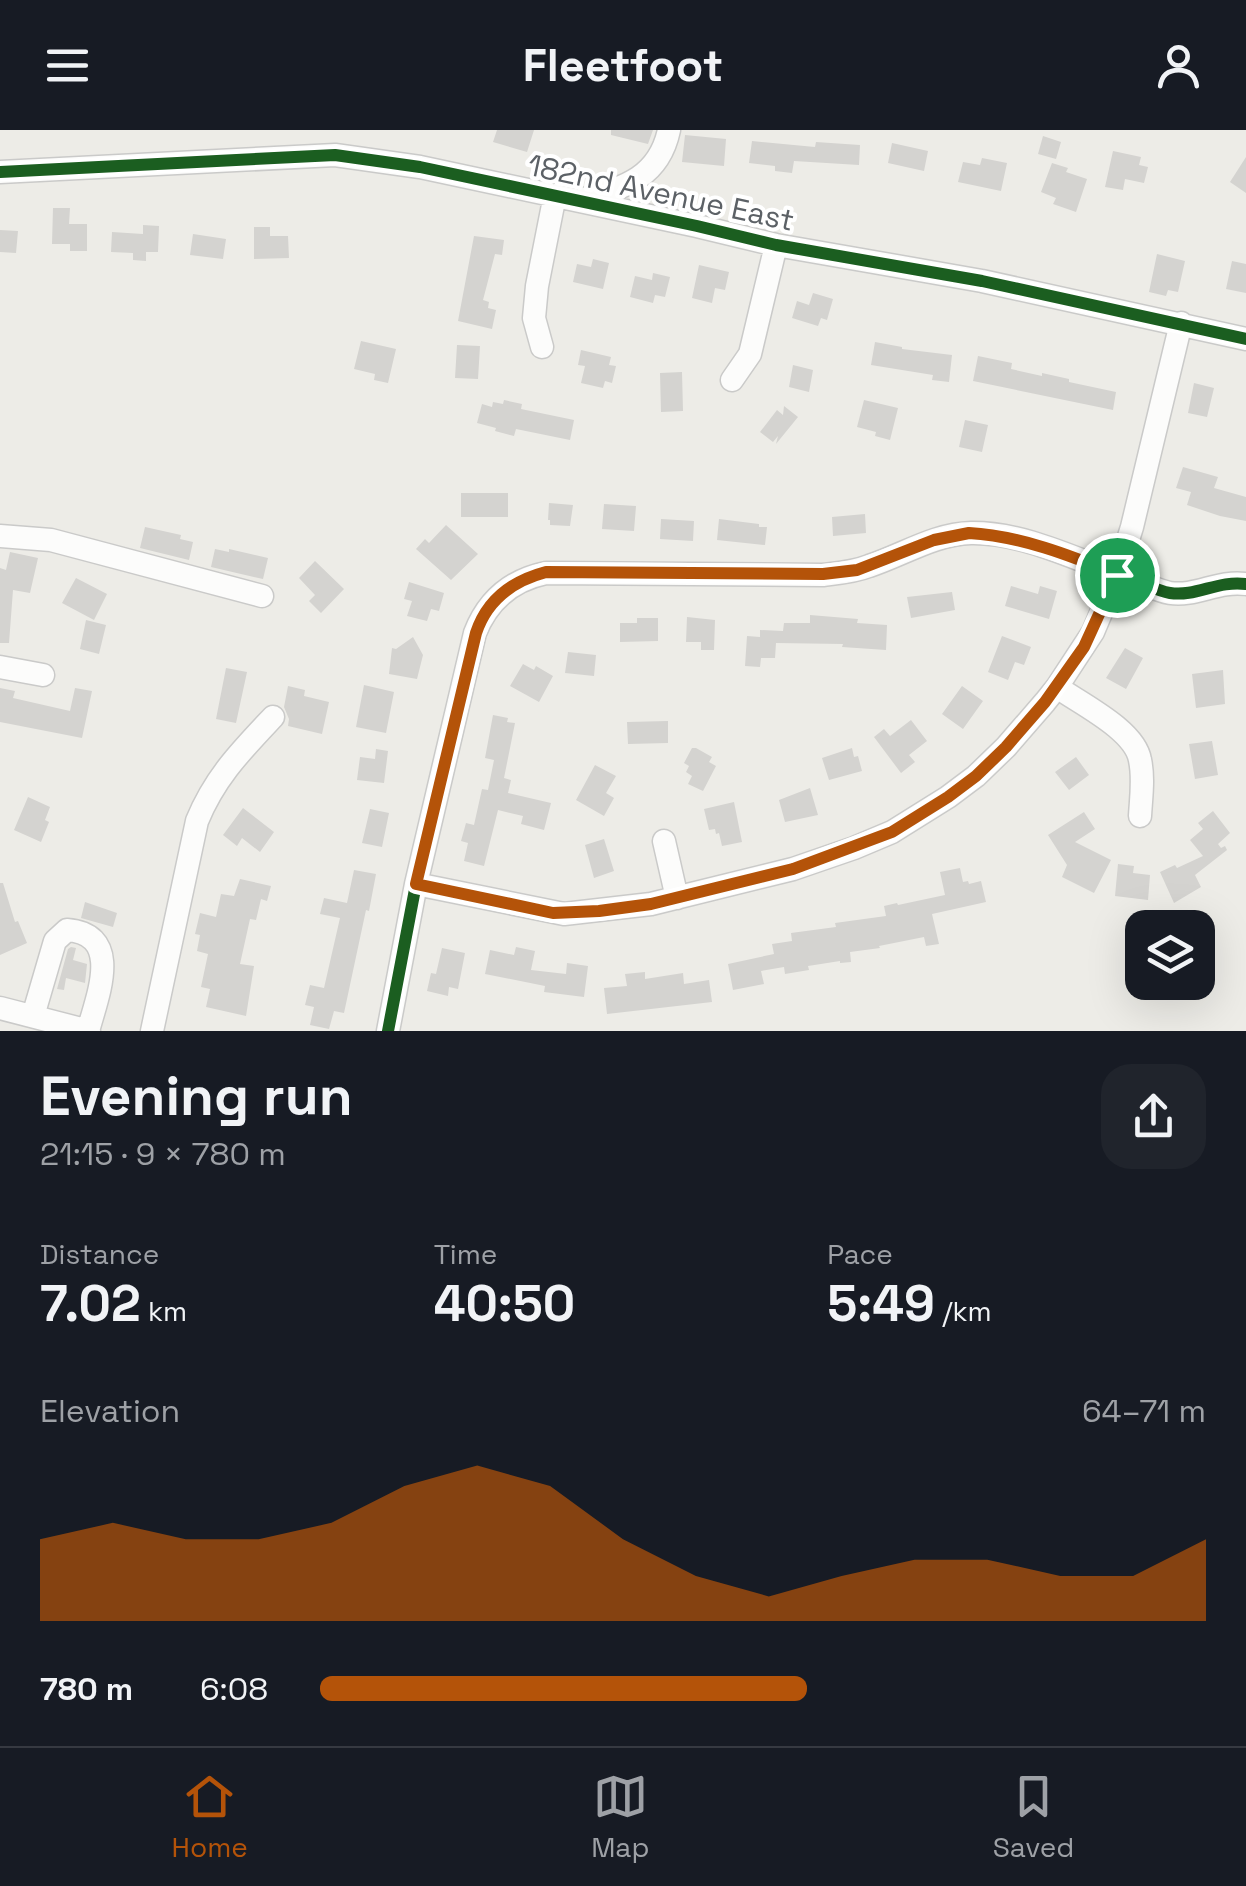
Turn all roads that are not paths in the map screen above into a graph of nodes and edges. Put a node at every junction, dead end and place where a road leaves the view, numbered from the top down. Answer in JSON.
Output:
{"nodes":[{"id":1,"x":669,"y":130,"type":"edge"},
{"id":2,"x":0,"y":172,"type":"edge"},
{"id":3,"x":555,"y":194,"type":"junction"},
{"id":4,"x":581,"y":200,"type":"junction"},
{"id":5,"x":776,"y":245,"type":"junction"},
{"id":6,"x":1180,"y":323,"type":"junction"},
{"id":7,"x":1246,"y":338,"type":"edge"},
{"id":8,"x":542,"y":347,"type":"dead end"},
{"id":9,"x":732,"y":380,"type":"dead end"},
{"id":10,"x":0,"y":536,"type":"edge"},
{"id":11,"x":1117,"y":575,"type":"junction"},
{"id":12,"x":1246,"y":584,"type":"edge"},
{"id":13,"x":262,"y":596,"type":"dead end"},
{"id":14,"x":0,"y":667,"type":"edge"},
{"id":15,"x":43,"y":675,"type":"dead end"},
{"id":16,"x":1057,"y":688,"type":"junction"},
{"id":17,"x":273,"y":716,"type":"dead end"},
{"id":18,"x":1140,"y":816,"type":"dead end"},
{"id":19,"x":664,"y":841,"type":"dead end"},
{"id":20,"x":416,"y":884,"type":"junction"},
{"id":21,"x":676,"y":898,"type":"junction"},
{"id":22,"x":0,"y":1008,"type":"edge"},
{"id":23,"x":32,"y":1016,"type":"junction"},
{"id":24,"x":88,"y":1031,"type":"edge"},
{"id":25,"x":152,"y":1031,"type":"edge"},
{"id":26,"x":388,"y":1031,"type":"edge"}],
"edges":[{"from":1,"to":4,"type":"street"},
{"from":2,"to":3,"type":"street","name":"182nd Avenue East"},
{"from":3,"to":4,"type":"street","name":"182nd Avenue East"},
{"from":3,"to":8,"type":"street"},
{"from":4,"to":5,"type":"street","name":"182nd Avenue East"},
{"from":5,"to":6,"type":"street","name":"182nd Avenue East"},
{"from":5,"to":9,"type":"street"},
{"from":6,"to":7,"type":"street","name":"182nd Avenue East"},
{"from":6,"to":11,"type":"street"},
{"from":10,"to":13,"type":"street"},
{"from":11,"to":12,"type":"street"},
{"from":11,"to":16,"type":"street"},
{"from":11,"to":20,"type":"street"},
{"from":14,"to":15,"type":"street"},
{"from":16,"to":18,"type":"street"},
{"from":16,"to":21,"type":"street"},
{"from":17,"to":25,"type":"street"},
{"from":19,"to":21,"type":"street"},
{"from":20,"to":21,"type":"street"},
{"from":20,"to":26,"type":"street"},
{"from":22,"to":23,"type":"street"},
{"from":23,"to":24,"type":"street"},
{"from":23,"to":24,"type":"street"}]}
